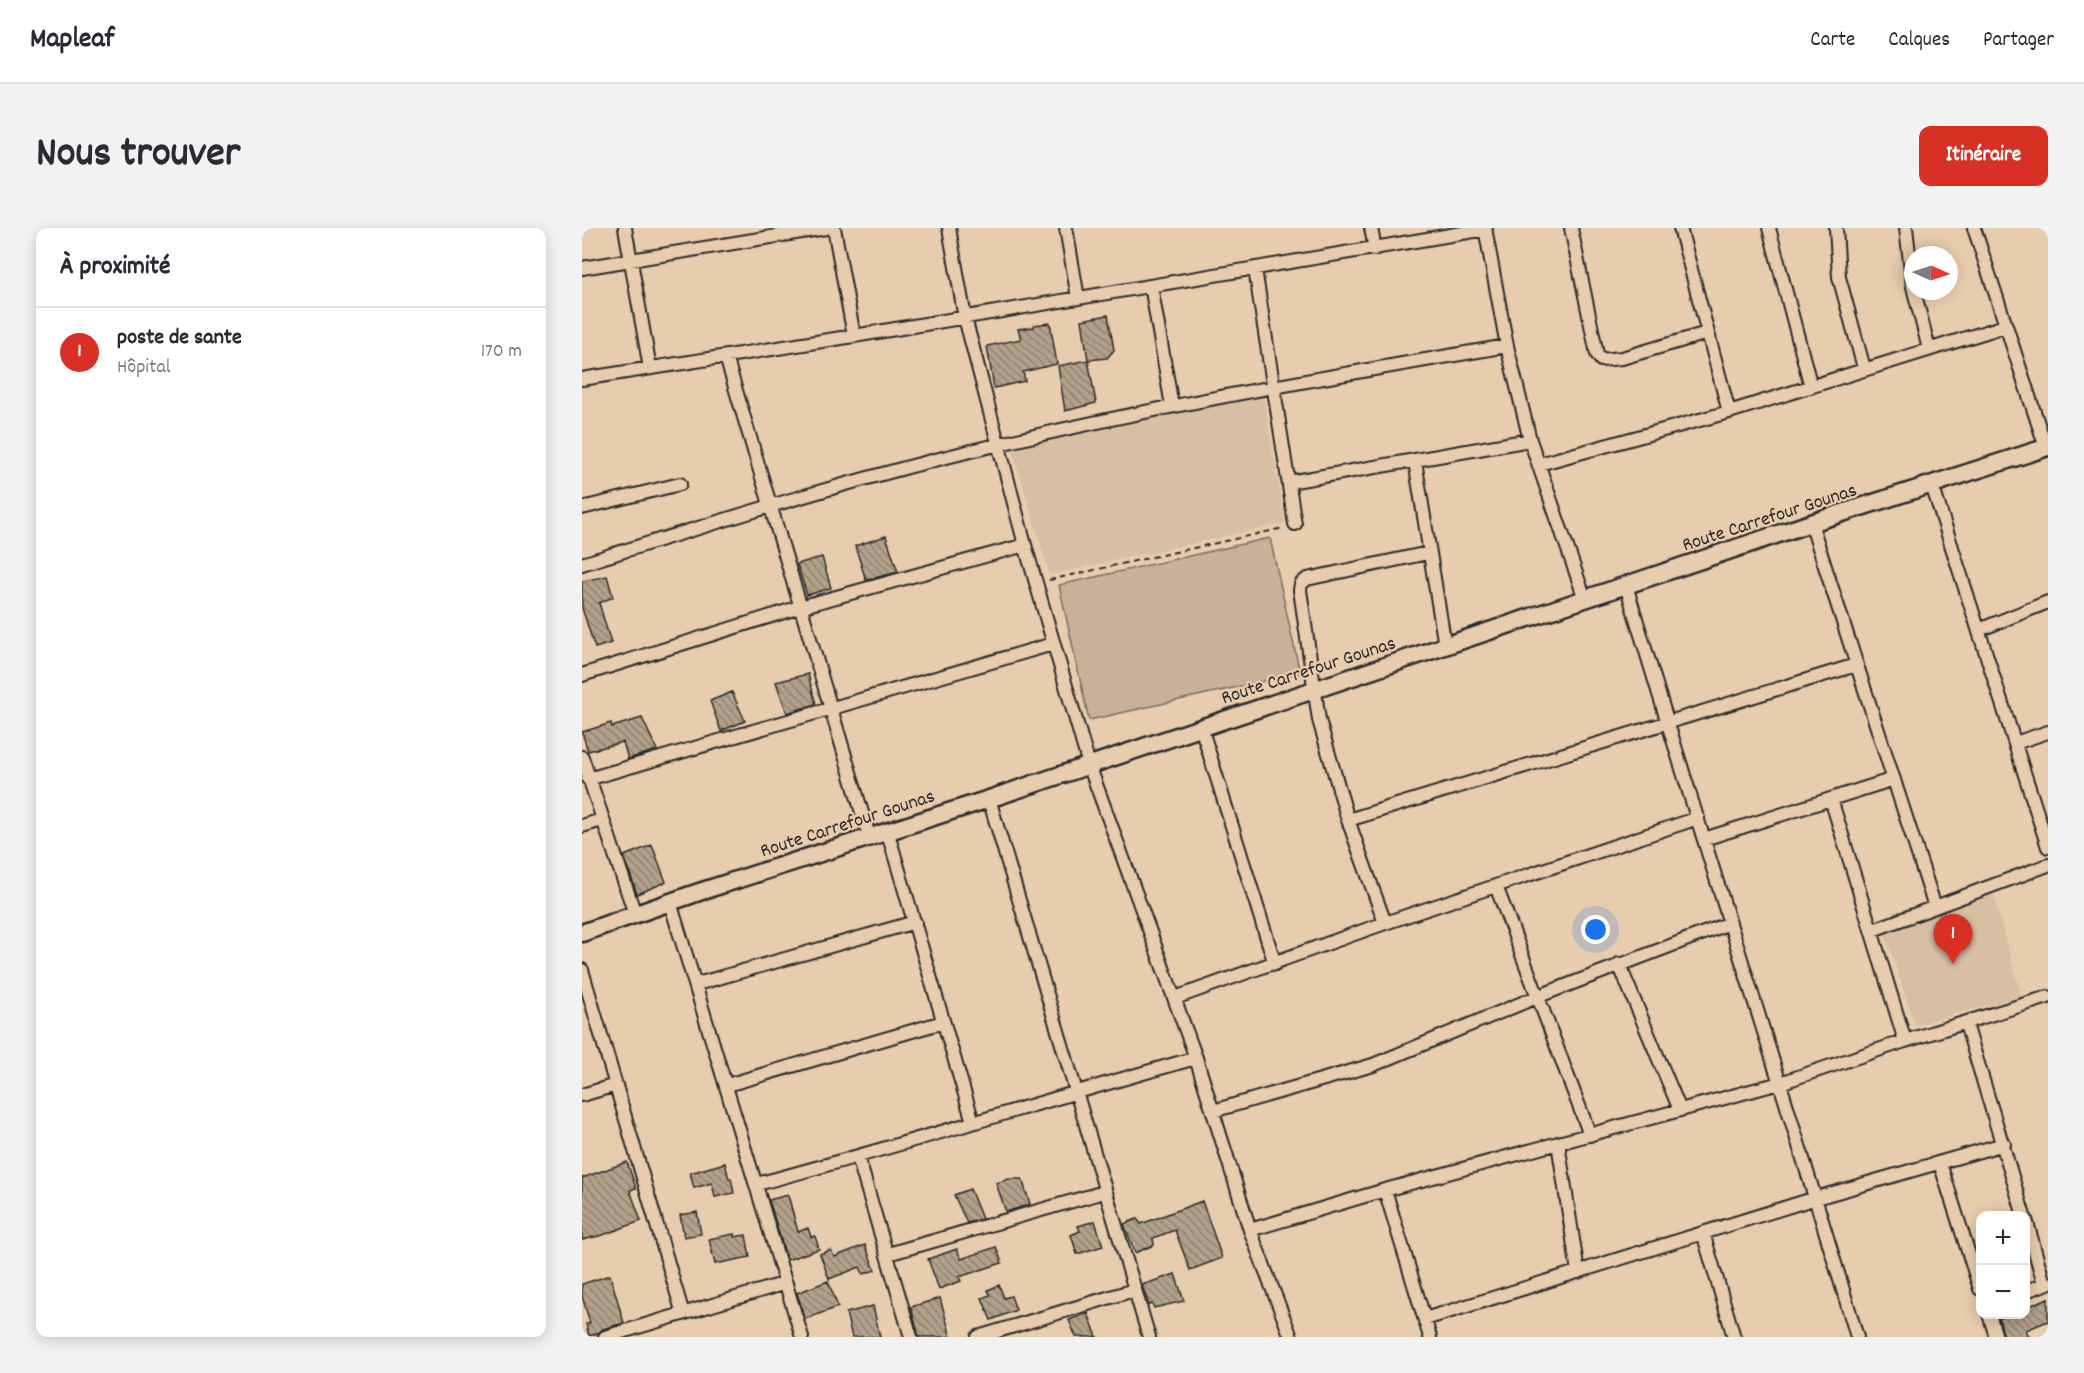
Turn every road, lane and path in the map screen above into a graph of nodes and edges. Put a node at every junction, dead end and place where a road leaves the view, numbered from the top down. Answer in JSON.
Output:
{"nodes":[{"id":1,"x":625,"y":228,"type":"edge"},
{"id":2,"x":826,"y":228,"type":"edge"},
{"id":3,"x":834,"y":228,"type":"edge"},
{"id":4,"x":949,"y":228,"type":"edge"},
{"id":5,"x":1066,"y":228,"type":"edge"},
{"id":6,"x":1371,"y":228,"type":"edge"},
{"id":7,"x":1486,"y":228,"type":"edge"},
{"id":8,"x":1571,"y":228,"type":"edge"},
{"id":9,"x":1680,"y":228,"type":"edge"},
{"id":10,"x":1769,"y":228,"type":"edge"},
{"id":11,"x":1836,"y":228,"type":"edge"},
{"id":12,"x":1906,"y":228,"type":"edge"},
{"id":13,"x":1974,"y":228,"type":"edge"},
{"id":14,"x":1908,"y":246,"type":"edge"},
{"id":15,"x":1374,"y":249,"type":"junction"},
{"id":16,"x":631,"y":262,"type":"junction"},
{"id":17,"x":582,"y":268,"type":"edge"},
{"id":18,"x":1255,"y":269,"type":"junction"},
{"id":19,"x":1151,"y":286,"type":"junction"},
{"id":20,"x":1078,"y":298,"type":"junction"},
{"id":21,"x":1916,"y":300,"type":"edge"},
{"id":22,"x":965,"y":318,"type":"junction"},
{"id":23,"x":2005,"y":326,"type":"junction"},
{"id":24,"x":1707,"y":333,"type":"junction"},
{"id":25,"x":854,"y":336,"type":"junction"},
{"id":26,"x":1507,"y":346,"type":"junction"},
{"id":27,"x":1929,"y":349,"type":"junction"},
{"id":28,"x":726,"y":357,"type":"junction"},
{"id":29,"x":650,"y":368,"type":"junction"},
{"id":30,"x":1864,"y":368,"type":"junction"},
{"id":31,"x":582,"y":379,"type":"edge"},
{"id":32,"x":1273,"y":386,"type":"junction"},
{"id":33,"x":1811,"y":387,"type":"junction"},
{"id":34,"x":1172,"y":406,"type":"junction"},
{"id":35,"x":1729,"y":412,"type":"junction"},
{"id":36,"x":1530,"y":440,"type":"junction"},
{"id":37,"x":999,"y":444,"type":"junction"},
{"id":38,"x":2047,"y":448,"type":"edge"},
{"id":39,"x":1415,"y":461,"type":"junction"},
{"id":40,"x":1539,"y":464,"type":"junction"},
{"id":41,"x":1288,"y":482,"type":"junction"},
{"id":42,"x":680,"y":484,"type":"dead end"},
{"id":43,"x":1932,"y":485,"type":"junction"},
{"id":44,"x":769,"y":505,"type":"junction"},
{"id":45,"x":582,"y":508,"type":"edge"},
{"id":46,"x":1811,"y":523,"type":"junction"},
{"id":47,"x":1292,"y":525,"type":"joint"},
{"id":48,"x":1025,"y":545,"type":"junction"},
{"id":49,"x":1428,"y":553,"type":"junction"},
{"id":50,"x":582,"y":564,"type":"edge"},
{"id":51,"x":1036,"y":583,"type":"junction"},
{"id":52,"x":1626,"y":585,"type":"junction"},
{"id":53,"x":1585,"y":598,"type":"junction"},
{"id":54,"x":2048,"y":602,"type":"edge"},
{"id":55,"x":800,"y":608,"type":"junction"},
{"id":56,"x":1979,"y":630,"type":"junction"},
{"id":57,"x":1053,"y":644,"type":"junction"},
{"id":58,"x":1445,"y":646,"type":"junction"},
{"id":59,"x":1856,"y":665,"type":"junction"},
{"id":60,"x":582,"y":675,"type":"edge"},
{"id":61,"x":1313,"y":689,"type":"junction"},
{"id":62,"x":832,"y":708,"type":"junction"},
{"id":63,"x":1667,"y":724,"type":"junction"},
{"id":64,"x":1201,"y":727,"type":"junction"},
{"id":65,"x":2048,"y":732,"type":"edge"},
{"id":66,"x":2015,"y":743,"type":"junction"},
{"id":67,"x":582,"y":757,"type":"edge"},
{"id":68,"x":1089,"y":765,"type":"junction"},
{"id":69,"x":588,"y":779,"type":"junction"},
{"id":70,"x":1894,"y":779,"type":"junction"},
{"id":71,"x":989,"y":799,"type":"junction"},
{"id":72,"x":1832,"y":799,"type":"junction"},
{"id":73,"x":1698,"y":818,"type":"junction"},
{"id":74,"x":602,"y":820,"type":"junction"},
{"id":75,"x":1348,"y":820,"type":"junction"},
{"id":76,"x":582,"y":826,"type":"edge"},
{"id":77,"x":887,"y":830,"type":"junction"},
{"id":78,"x":868,"y":836,"type":"junction"},
{"id":79,"x":1704,"y":839,"type":"junction"},
{"id":80,"x":2048,"y":847,"type":"edge"},
{"id":81,"x":2048,"y":865,"type":"edge"},
{"id":82,"x":1496,"y":886,"type":"junction"},
{"id":83,"x":670,"y":902,"type":"junction"},
{"id":84,"x":1935,"y":907,"type":"junction"},
{"id":85,"x":635,"y":915,"type":"junction"},
{"id":86,"x":915,"y":922,"type":"junction"},
{"id":87,"x":1385,"y":923,"type":"junction"},
{"id":88,"x":1730,"y":923,"type":"junction"},
{"id":89,"x":1873,"y":930,"type":"junction"},
{"id":90,"x":582,"y":933,"type":"edge"},
{"id":91,"x":1275,"y":964,"type":"junction"},
{"id":92,"x":1619,"y":964,"type":"junction"},
{"id":93,"x":582,"y":970,"type":"edge"},
{"id":94,"x":697,"y":984,"type":"junction"},
{"id":95,"x":1539,"y":996,"type":"junction"},
{"id":96,"x":2048,"y":997,"type":"edge"},
{"id":97,"x":1175,"y":998,"type":"junction"},
{"id":98,"x":943,"y":1022,"type":"junction"},
{"id":99,"x":1966,"y":1024,"type":"junction"},
{"id":100,"x":1905,"y":1041,"type":"junction"},
{"id":101,"x":1196,"y":1058,"type":"junction"},
{"id":102,"x":1780,"y":1083,"type":"junction"},
{"id":103,"x":616,"y":1085,"type":"junction"},
{"id":104,"x":727,"y":1085,"type":"junction"},
{"id":105,"x":1076,"y":1091,"type":"junction"},
{"id":106,"x":582,"y":1095,"type":"edge"},
{"id":107,"x":1680,"y":1110,"type":"junction"},
{"id":108,"x":1213,"y":1111,"type":"junction"},
{"id":109,"x":973,"y":1122,"type":"junction"},
{"id":110,"x":1590,"y":1135,"type":"junction"},
{"id":111,"x":1558,"y":1143,"type":"junction"},
{"id":112,"x":2004,"y":1144,"type":"junction"},
{"id":113,"x":858,"y":1157,"type":"junction"},
{"id":114,"x":1940,"y":1163,"type":"junction"},
{"id":115,"x":757,"y":1184,"type":"junction"},
{"id":116,"x":1385,"y":1190,"type":"junction"},
{"id":117,"x":1104,"y":1192,"type":"junction"},
{"id":118,"x":1816,"y":1198,"type":"junction"},
{"id":119,"x":2023,"y":1211,"type":"edge"},
{"id":120,"x":1250,"y":1230,"type":"junction"},
{"id":121,"x":1703,"y":1233,"type":"junction"},
{"id":122,"x":2030,"y":1233,"type":"edge"},
{"id":123,"x":888,"y":1254,"type":"junction"},
{"id":124,"x":1578,"y":1272,"type":"junction"},
{"id":125,"x":1976,"y":1276,"type":"edge"},
{"id":126,"x":786,"y":1283,"type":"junction"},
{"id":127,"x":2046,"y":1283,"type":"edge"},
{"id":128,"x":2030,"y":1289,"type":"edge"},
{"id":129,"x":1134,"y":1290,"type":"junction"},
{"id":130,"x":683,"y":1314,"type":"junction"},
{"id":131,"x":1425,"y":1319,"type":"junction"},
{"id":132,"x":1991,"y":1319,"type":"edge"},
{"id":133,"x":605,"y":1337,"type":"edge"},
{"id":134,"x":802,"y":1337,"type":"edge"},
{"id":135,"x":911,"y":1337,"type":"edge"},
{"id":136,"x":978,"y":1337,"type":"edge"},
{"id":137,"x":1149,"y":1337,"type":"edge"},
{"id":138,"x":1291,"y":1337,"type":"edge"},
{"id":139,"x":1430,"y":1337,"type":"edge"},
{"id":140,"x":1734,"y":1337,"type":"edge"},
{"id":141,"x":1857,"y":1337,"type":"edge"},
{"id":142,"x":1996,"y":1337,"type":"edge"}],
"edges":[{"from":1,"to":16,"type":"street"},
{"from":2,"to":16,"type":"street"},
{"from":3,"to":25,"type":"street"},
{"from":4,"to":22,"type":"street"},
{"from":5,"to":20,"type":"street"},
{"from":6,"to":15,"type":"street"},
{"from":7,"to":15,"type":"street"},
{"from":7,"to":26,"type":"street"},
{"from":8,"to":24,"type":"street"},
{"from":9,"to":24,"type":"street"},
{"from":10,"to":33,"type":"street"},
{"from":11,"to":30,"type":"street"},
{"from":12,"to":14,"type":"street"},
{"from":13,"to":23,"type":"street"},
{"from":15,"to":18,"type":"street"},
{"from":16,"to":17,"type":"street"},
{"from":16,"to":29,"type":"street"},
{"from":18,"to":19,"type":"street"},
{"from":18,"to":32,"type":"street"},
{"from":19,"to":20,"type":"street"},
{"from":19,"to":34,"type":"street"},
{"from":20,"to":22,"type":"street"},
{"from":21,"to":27,"type":"street"},
{"from":22,"to":25,"type":"street"},
{"from":22,"to":37,"type":"street"},
{"from":23,"to":27,"type":"street"},
{"from":23,"to":38,"type":"street"},
{"from":24,"to":35,"type":"street"},
{"from":25,"to":28,"type":"street"},
{"from":26,"to":32,"type":"street"},
{"from":26,"to":36,"type":"street"},
{"from":27,"to":30,"type":"street"},
{"from":28,"to":29,"type":"street"},
{"from":28,"to":44,"type":"street"},
{"from":29,"to":31,"type":"street"},
{"from":30,"to":33,"type":"street"},
{"from":32,"to":34,"type":"street"},
{"from":32,"to":41,"type":"street"},
{"from":33,"to":35,"type":"street"},
{"from":34,"to":37,"type":"street"},
{"from":35,"to":40,"type":"street"},
{"from":36,"to":39,"type":"street"},
{"from":36,"to":40,"type":"street"},
{"from":37,"to":44,"type":"street"},
{"from":37,"to":48,"type":"street"},
{"from":38,"to":43,"type":"main road","name":"Route Carrefour Gounas"},
{"from":39,"to":41,"type":"street"},
{"from":39,"to":49,"type":"street"},
{"from":40,"to":53,"type":"street"},
{"from":41,"to":47,"type":"street"},
{"from":42,"to":45,"type":"street"},
{"from":43,"to":46,"type":"main road","name":"Route Carrefour Gounas"},
{"from":43,"to":56,"type":"street"},
{"from":44,"to":50,"type":"street"},
{"from":44,"to":55,"type":"street"},
{"from":46,"to":52,"type":"main road","name":"Route Carrefour Gounas"},
{"from":46,"to":59,"type":"street"},
{"from":47,"to":51,"type":"path"},
{"from":48,"to":51,"type":"street"},
{"from":48,"to":55,"type":"street"},
{"from":49,"to":58,"type":"street"},
{"from":49,"to":61,"type":"street"},
{"from":51,"to":57,"type":"street"},
{"from":52,"to":53,"type":"main road","name":"Route Carrefour Gounas"},
{"from":52,"to":63,"type":"street"},
{"from":53,"to":58,"type":"main road","name":"Route Carrefour Gounas"},
{"from":54,"to":56,"type":"street"},
{"from":55,"to":60,"type":"street"},
{"from":55,"to":62,"type":"street"},
{"from":56,"to":66,"type":"street"},
{"from":57,"to":62,"type":"street"},
{"from":57,"to":68,"type":"street"},
{"from":58,"to":61,"type":"main road","name":"Route Carrefour Gounas"},
{"from":59,"to":63,"type":"street"},
{"from":59,"to":70,"type":"street"},
{"from":61,"to":64,"type":"main road","name":"Route Carrefour Gounas"},
{"from":61,"to":75,"type":"street"},
{"from":62,"to":69,"type":"street"},
{"from":62,"to":78,"type":"street"},
{"from":63,"to":73,"type":"street"},
{"from":63,"to":75,"type":"street"},
{"from":64,"to":68,"type":"main road","name":"Route Carrefour Gounas"},
{"from":64,"to":91,"type":"street"},
{"from":65,"to":66,"type":"street"},
{"from":66,"to":80,"type":"street"},
{"from":67,"to":69,"type":"street"},
{"from":68,"to":71,"type":"main road","name":"Route Carrefour Gounas"},
{"from":68,"to":97,"type":"street"},
{"from":69,"to":74,"type":"street"},
{"from":70,"to":72,"type":"street"},
{"from":70,"to":84,"type":"street"},
{"from":71,"to":77,"type":"main road","name":"Route Carrefour Gounas"},
{"from":71,"to":105,"type":"street"},
{"from":72,"to":79,"type":"street"},
{"from":72,"to":89,"type":"street"},
{"from":73,"to":79,"type":"street"},
{"from":73,"to":82,"type":"street"},
{"from":74,"to":76,"type":"street"},
{"from":74,"to":85,"type":"street"},
{"from":75,"to":87,"type":"street"},
{"from":77,"to":78,"type":"main road","name":"Route Carrefour Gounas"},
{"from":77,"to":86,"type":"street"},
{"from":78,"to":83,"type":"main road","name":"Route Carrefour Gounas"},
{"from":79,"to":88,"type":"street"},
{"from":81,"to":84,"type":"street"},
{"from":82,"to":87,"type":"street"},
{"from":82,"to":95,"type":"street"},
{"from":83,"to":85,"type":"main road","name":"Route Carrefour Gounas"},
{"from":83,"to":94,"type":"street"},
{"from":84,"to":89,"type":"street"},
{"from":85,"to":90,"type":"main road","name":"Route Carrefour Gounas"},
{"from":86,"to":94,"type":"street"},
{"from":86,"to":98,"type":"street"},
{"from":87,"to":91,"type":"street"},
{"from":88,"to":92,"type":"street"},
{"from":88,"to":102,"type":"street"},
{"from":89,"to":100,"type":"street"},
{"from":91,"to":97,"type":"street"},
{"from":92,"to":95,"type":"street"},
{"from":92,"to":107,"type":"street"},
{"from":93,"to":103,"type":"street"},
{"from":94,"to":104,"type":"street"},
{"from":95,"to":108,"type":"street"},
{"from":95,"to":110,"type":"street"},
{"from":96,"to":99,"type":"street"},
{"from":97,"to":101,"type":"street"},
{"from":98,"to":104,"type":"street"},
{"from":98,"to":109,"type":"street"},
{"from":99,"to":100,"type":"street"},
{"from":99,"to":112,"type":"street"},
{"from":100,"to":102,"type":"street"},
{"from":101,"to":105,"type":"street"},
{"from":101,"to":108,"type":"street"},
{"from":102,"to":107,"type":"street"},
{"from":102,"to":118,"type":"street"},
{"from":103,"to":106,"type":"street"},
{"from":103,"to":130,"type":"street"},
{"from":104,"to":115,"type":"street"},
{"from":105,"to":109,"type":"street"},
{"from":105,"to":117,"type":"street"},
{"from":107,"to":110,"type":"street"},
{"from":108,"to":120,"type":"street"},
{"from":109,"to":113,"type":"street"},
{"from":110,"to":111,"type":"street"},
{"from":111,"to":116,"type":"street"},
{"from":111,"to":124,"type":"street"},
{"from":112,"to":114,"type":"street"},
{"from":112,"to":119,"type":"street"},
{"from":113,"to":115,"type":"street"},
{"from":113,"to":123,"type":"street"},
{"from":114,"to":118,"type":"street"},
{"from":114,"to":125,"type":"street"},
{"from":115,"to":126,"type":"street"},
{"from":116,"to":120,"type":"street"},
{"from":116,"to":131,"type":"street"},
{"from":117,"to":123,"type":"street"},
{"from":117,"to":129,"type":"street"},
{"from":118,"to":121,"type":"street"},
{"from":118,"to":141,"type":"street"},
{"from":120,"to":138,"type":"street"},
{"from":121,"to":124,"type":"street"},
{"from":121,"to":140,"type":"street"},
{"from":122,"to":127,"type":"street"},
{"from":123,"to":135,"type":"street"},
{"from":124,"to":131,"type":"street"},
{"from":126,"to":130,"type":"street"},
{"from":126,"to":134,"type":"street"},
{"from":127,"to":128,"type":"street"},
{"from":129,"to":136,"type":"street"},
{"from":129,"to":137,"type":"street"},
{"from":130,"to":133,"type":"street"},
{"from":131,"to":139,"type":"street"},
{"from":132,"to":142,"type":"street"}]}
